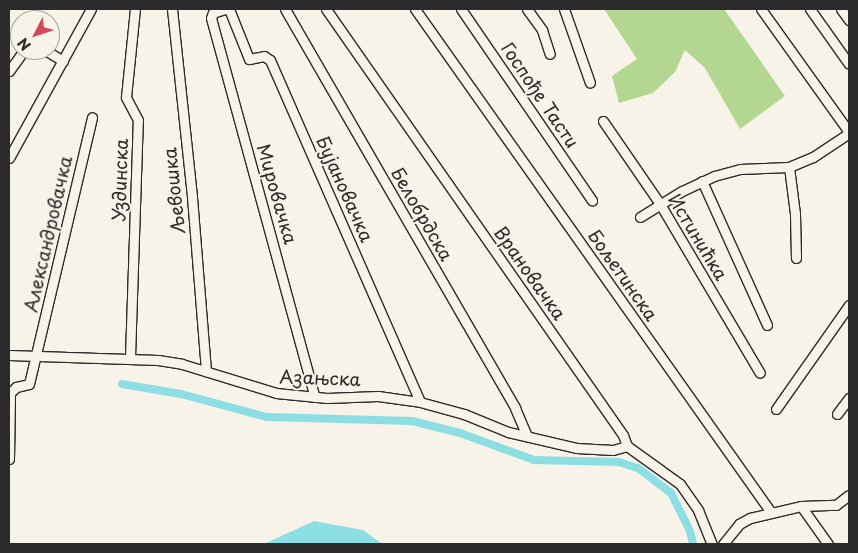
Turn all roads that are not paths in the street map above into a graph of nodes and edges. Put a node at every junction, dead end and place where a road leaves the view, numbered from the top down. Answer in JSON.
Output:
{"nodes":[{"id":1,"x":91,"y":9,"type":"edge"},
{"id":2,"x":135,"y":9,"type":"edge"},
{"id":3,"x":172,"y":9,"type":"edge"},
{"id":4,"x":227,"y":9,"type":"edge"},
{"id":5,"x":285,"y":9,"type":"edge"},
{"id":6,"x":326,"y":9,"type":"edge"},
{"id":7,"x":415,"y":9,"type":"edge"},
{"id":8,"x":461,"y":9,"type":"edge"},
{"id":9,"x":527,"y":9,"type":"edge"},
{"id":10,"x":564,"y":9,"type":"edge"},
{"id":11,"x":761,"y":9,"type":"edge"},
{"id":12,"x":810,"y":9,"type":"edge"},
{"id":13,"x":842,"y":9,"type":"edge"},
{"id":14,"x":849,"y":20,"type":"edge"},
{"id":15,"x":550,"y":54,"type":"dead end"},
{"id":16,"x":60,"y":59,"type":"edge"},
{"id":17,"x":17,"y":60,"type":"edge"},
{"id":18,"x":63,"y":61,"type":"junction"},
{"id":19,"x":849,"y":64,"type":"edge"},
{"id":20,"x":9,"y":71,"type":"edge"},
{"id":21,"x":590,"y":83,"type":"dead end"},
{"id":22,"x":92,"y":118,"type":"dead end"},
{"id":23,"x":603,"y":121,"type":"dead end"},
{"id":24,"x":849,"y":132,"type":"edge"},
{"id":25,"x":9,"y":158,"type":"edge"},
{"id":26,"x":789,"y":167,"type":"junction"},
{"id":27,"x":702,"y":181,"type":"junction"},
{"id":28,"x":592,"y":200,"type":"dead end"},
{"id":29,"x":660,"y":204,"type":"junction"},
{"id":30,"x":640,"y":217,"type":"dead end"},
{"id":31,"x":796,"y":258,"type":"dead end"},
{"id":32,"x":849,"y":305,"type":"edge"},
{"id":33,"x":767,"y":325,"type":"dead end"},
{"id":34,"x":9,"y":355,"type":"edge"},
{"id":35,"x":36,"y":357,"type":"junction"},
{"id":36,"x":130,"y":357,"type":"junction"},
{"id":37,"x":206,"y":371,"type":"junction"},
{"id":38,"x":760,"y":373,"type":"dead end"},
{"id":39,"x":315,"y":398,"type":"junction"},
{"id":40,"x":849,"y":398,"type":"edge"},
{"id":41,"x":420,"y":402,"type":"junction"},
{"id":42,"x":776,"y":409,"type":"dead end"},
{"id":43,"x":837,"y":414,"type":"dead end"},
{"id":44,"x":527,"y":436,"type":"junction"},
{"id":45,"x":627,"y":446,"type":"junction"},
{"id":46,"x":9,"y":459,"type":"edge"},
{"id":47,"x":849,"y":495,"type":"edge"},
{"id":48,"x":801,"y":506,"type":"junction"},
{"id":49,"x":770,"y":512,"type":"junction"},
{"id":50,"x":728,"y":542,"type":"edge"},
{"id":51,"x":712,"y":544,"type":"edge"},
{"id":52,"x":828,"y":544,"type":"edge"}],
"edges":[{"from":1,"to":18,"type":"street"},
{"from":2,"to":36,"type":"street","name":"Уздинска"},
{"from":3,"to":37,"type":"street","name":"Љевошка"},
{"from":4,"to":39,"type":"street","name":"Мировачка"},
{"from":4,"to":41,"type":"street","name":"Бујановачка"},
{"from":5,"to":44,"type":"street","name":"Белобрдска"},
{"from":6,"to":45,"type":"street","name":"Врановачка"},
{"from":7,"to":49,"type":"street","name":"Бољетинска"},
{"from":8,"to":28,"type":"street","name":"Госпође Тасти"},
{"from":9,"to":15,"type":"street"},
{"from":10,"to":21,"type":"street"},
{"from":11,"to":24,"type":"street"},
{"from":12,"to":19,"type":"street"},
{"from":13,"to":14,"type":"street"},
{"from":16,"to":18,"type":"street"},
{"from":17,"to":20,"type":"street"},
{"from":18,"to":25,"type":"street"},
{"from":22,"to":35,"type":"street","name":"Александровачка"},
{"from":23,"to":29,"type":"street","name":"Истинићка"},
{"from":24,"to":26,"type":"street"},
{"from":26,"to":27,"type":"street"},
{"from":26,"to":31,"type":"street"},
{"from":27,"to":29,"type":"street"},
{"from":27,"to":33,"type":"street"},
{"from":29,"to":30,"type":"street"},
{"from":29,"to":38,"type":"street","name":"Истинићка"},
{"from":32,"to":42,"type":"street"},
{"from":34,"to":35,"type":"street","name":"Азањска"},
{"from":35,"to":36,"type":"street","name":"Азањска"},
{"from":35,"to":46,"type":"street","name":"Александровачка"},
{"from":36,"to":37,"type":"street","name":"Азањска"},
{"from":37,"to":39,"type":"street","name":"Азањска"},
{"from":39,"to":41,"type":"street","name":"Азањска"},
{"from":40,"to":43,"type":"street"},
{"from":41,"to":44,"type":"street","name":"Азањска"},
{"from":44,"to":45,"type":"street","name":"Азањска"},
{"from":45,"to":51,"type":"street","name":"Врановачка"},
{"from":47,"to":48,"type":"street"},
{"from":48,"to":49,"type":"street"},
{"from":48,"to":52,"type":"street"},
{"from":49,"to":50,"type":"street"}]}
